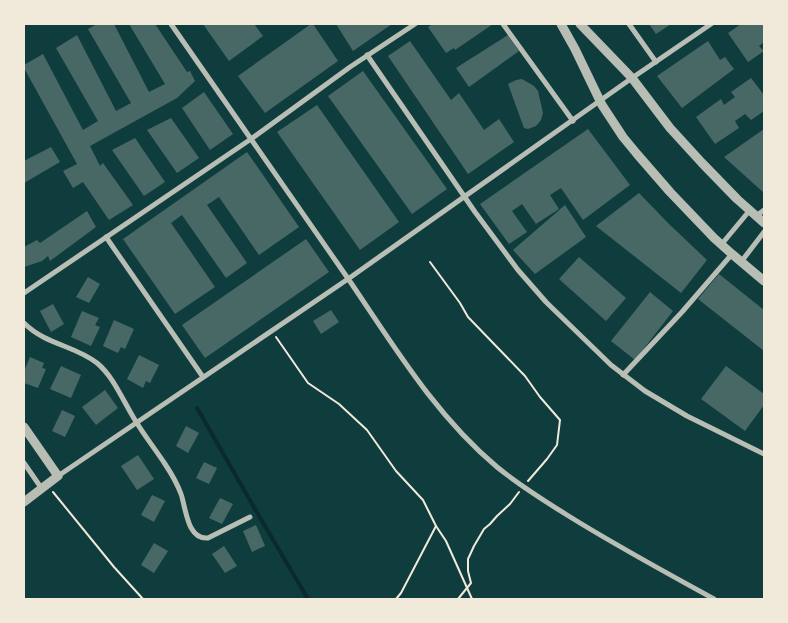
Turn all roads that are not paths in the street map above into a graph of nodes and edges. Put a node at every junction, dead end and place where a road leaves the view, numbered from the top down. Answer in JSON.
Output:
{"nodes":[{"id":1,"x":171,"y":24,"type":"edge"},
{"id":2,"x":415,"y":24,"type":"edge"},
{"id":3,"x":503,"y":24,"type":"edge"},
{"id":4,"x":561,"y":24,"type":"edge"},
{"id":5,"x":580,"y":24,"type":"edge"},
{"id":6,"x":629,"y":24,"type":"edge"},
{"id":7,"x":711,"y":24,"type":"edge"},
{"id":8,"x":367,"y":55,"type":"junction"},
{"id":9,"x":656,"y":62,"type":"junction"},
{"id":10,"x":632,"y":78,"type":"junction"},
{"id":11,"x":600,"y":101,"type":"junction"},
{"id":12,"x":573,"y":121,"type":"junction"},
{"id":13,"x":251,"y":139,"type":"junction"},
{"id":14,"x":465,"y":198,"type":"junction"},
{"id":15,"x":764,"y":210,"type":"edge"},
{"id":16,"x":753,"y":213,"type":"junction"},
{"id":17,"x":764,"y":222,"type":"edge"},
{"id":18,"x":764,"y":232,"type":"edge"},
{"id":19,"x":106,"y":237,"type":"junction"},
{"id":20,"x":721,"y":245,"type":"junction"},
{"id":21,"x":732,"y":254,"type":"junction"},
{"id":22,"x":741,"y":262,"type":"junction"},
{"id":23,"x":348,"y":279,"type":"junction"},
{"id":24,"x":764,"y":281,"type":"edge"},
{"id":25,"x":24,"y":293,"type":"edge"},
{"id":26,"x":24,"y":324,"type":"edge"},
{"id":27,"x":623,"y":375,"type":"junction"},
{"id":28,"x":203,"y":378,"type":"junction"},
{"id":29,"x":136,"y":423,"type":"junction"},
{"id":30,"x":24,"y":427,"type":"edge"},
{"id":31,"x":764,"y":454,"type":"edge"},
{"id":32,"x":24,"y":463,"type":"edge"},
{"id":33,"x":58,"y":476,"type":"junction"},
{"id":34,"x":45,"y":486,"type":"junction"},
{"id":35,"x":24,"y":502,"type":"edge"},
{"id":36,"x":250,"y":518,"type":"dead end"},
{"id":37,"x":714,"y":599,"type":"edge"}],
"edges":[{"from":1,"to":13,"type":"street"},
{"from":2,"to":8,"type":"street"},
{"from":3,"to":12,"type":"street"},
{"from":4,"to":11,"type":"street"},
{"from":5,"to":10,"type":"street"},
{"from":6,"to":9,"type":"street"},
{"from":7,"to":9,"type":"street"},
{"from":8,"to":13,"type":"street"},
{"from":8,"to":14,"type":"street"},
{"from":9,"to":10,"type":"street"},
{"from":10,"to":11,"type":"street"},
{"from":10,"to":16,"type":"street"},
{"from":11,"to":12,"type":"street"},
{"from":11,"to":20,"type":"street"},
{"from":12,"to":14,"type":"street"},
{"from":13,"to":19,"type":"street"},
{"from":13,"to":23,"type":"street"},
{"from":14,"to":23,"type":"street"},
{"from":14,"to":27,"type":"street"},
{"from":15,"to":16,"type":"street"},
{"from":16,"to":17,"type":"street"},
{"from":16,"to":20,"type":"street"},
{"from":18,"to":22,"type":"street"},
{"from":19,"to":25,"type":"street"},
{"from":19,"to":28,"type":"street"},
{"from":20,"to":21,"type":"street"},
{"from":21,"to":22,"type":"street"},
{"from":21,"to":27,"type":"street"},
{"from":22,"to":24,"type":"street"},
{"from":23,"to":28,"type":"street"},
{"from":23,"to":37,"type":"street"},
{"from":26,"to":29,"type":"street"},
{"from":27,"to":31,"type":"street"},
{"from":28,"to":29,"type":"street"},
{"from":29,"to":33,"type":"street"},
{"from":29,"to":36,"type":"street"},
{"from":30,"to":33,"type":"street"},
{"from":32,"to":34,"type":"street"},
{"from":33,"to":34,"type":"street"},
{"from":34,"to":35,"type":"street"}]}
